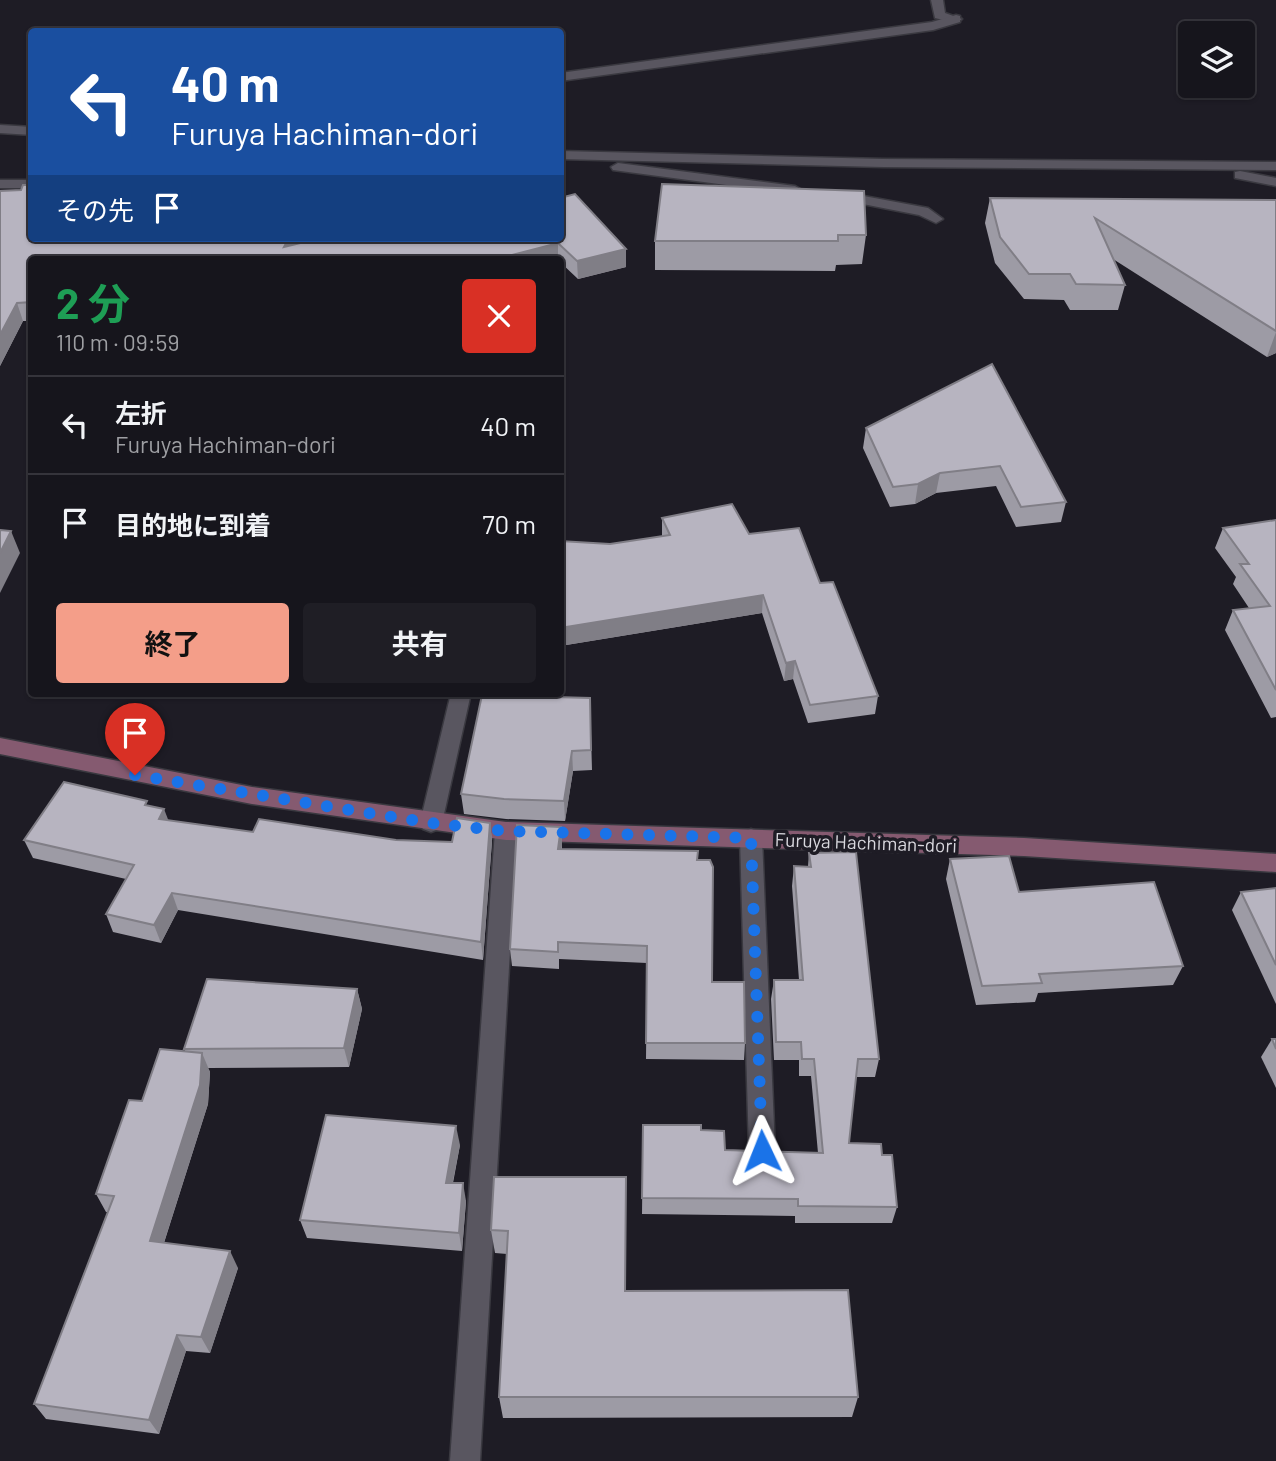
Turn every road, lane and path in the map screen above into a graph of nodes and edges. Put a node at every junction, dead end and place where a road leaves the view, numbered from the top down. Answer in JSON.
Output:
{"nodes":[{"id":1,"x":937,"y":0,"type":"edge"},
{"id":2,"x":564,"y":76,"type":"edge"},
{"id":3,"x":0,"y":129,"type":"edge"},
{"id":4,"x":28,"y":131,"type":"edge"},
{"id":5,"x":564,"y":155,"type":"edge"},
{"id":6,"x":586,"y":155,"type":"junction"},
{"id":7,"x":1212,"y":166,"type":"junction"},
{"id":8,"x":1276,"y":166,"type":"edge"},
{"id":9,"x":1276,"y":182,"type":"edge"},
{"id":10,"x":0,"y":184,"type":"edge"},
{"id":11,"x":28,"y":184,"type":"edge"},
{"id":12,"x":936,"y":219,"type":"dead end"},
{"id":13,"x":460,"y":697,"type":"edge"},
{"id":14,"x":0,"y":746,"type":"edge"},
{"id":15,"x":430,"y":823,"type":"junction"},
{"id":16,"x":506,"y":831,"type":"junction"},
{"id":17,"x":751,"y":838,"type":"junction"},
{"id":18,"x":1276,"y":863,"type":"edge"},
{"id":19,"x":762,"y":1151,"type":"edge"},
{"id":20,"x":465,"y":1461,"type":"edge"}],
"edges":[{"from":1,"to":2,"type":"street"},
{"from":3,"to":4,"type":"street"},
{"from":5,"to":6,"type":"street"},
{"from":6,"to":7,"type":"street"},
{"from":6,"to":12,"type":"street"},
{"from":7,"to":8,"type":"street"},
{"from":7,"to":9,"type":"street"},
{"from":10,"to":11,"type":"street"},
{"from":13,"to":15,"type":"street"},
{"from":14,"to":15,"type":"street","name":"Furuya Hachiman-dori"},
{"from":15,"to":16,"type":"street","name":"Furuya Hachiman-dori"},
{"from":16,"to":17,"type":"street","name":"Furuya Hachiman-dori"},
{"from":16,"to":20,"type":"street"},
{"from":17,"to":18,"type":"street","name":"Furuya Hachiman-dori"},
{"from":17,"to":19,"type":"street"}]}
